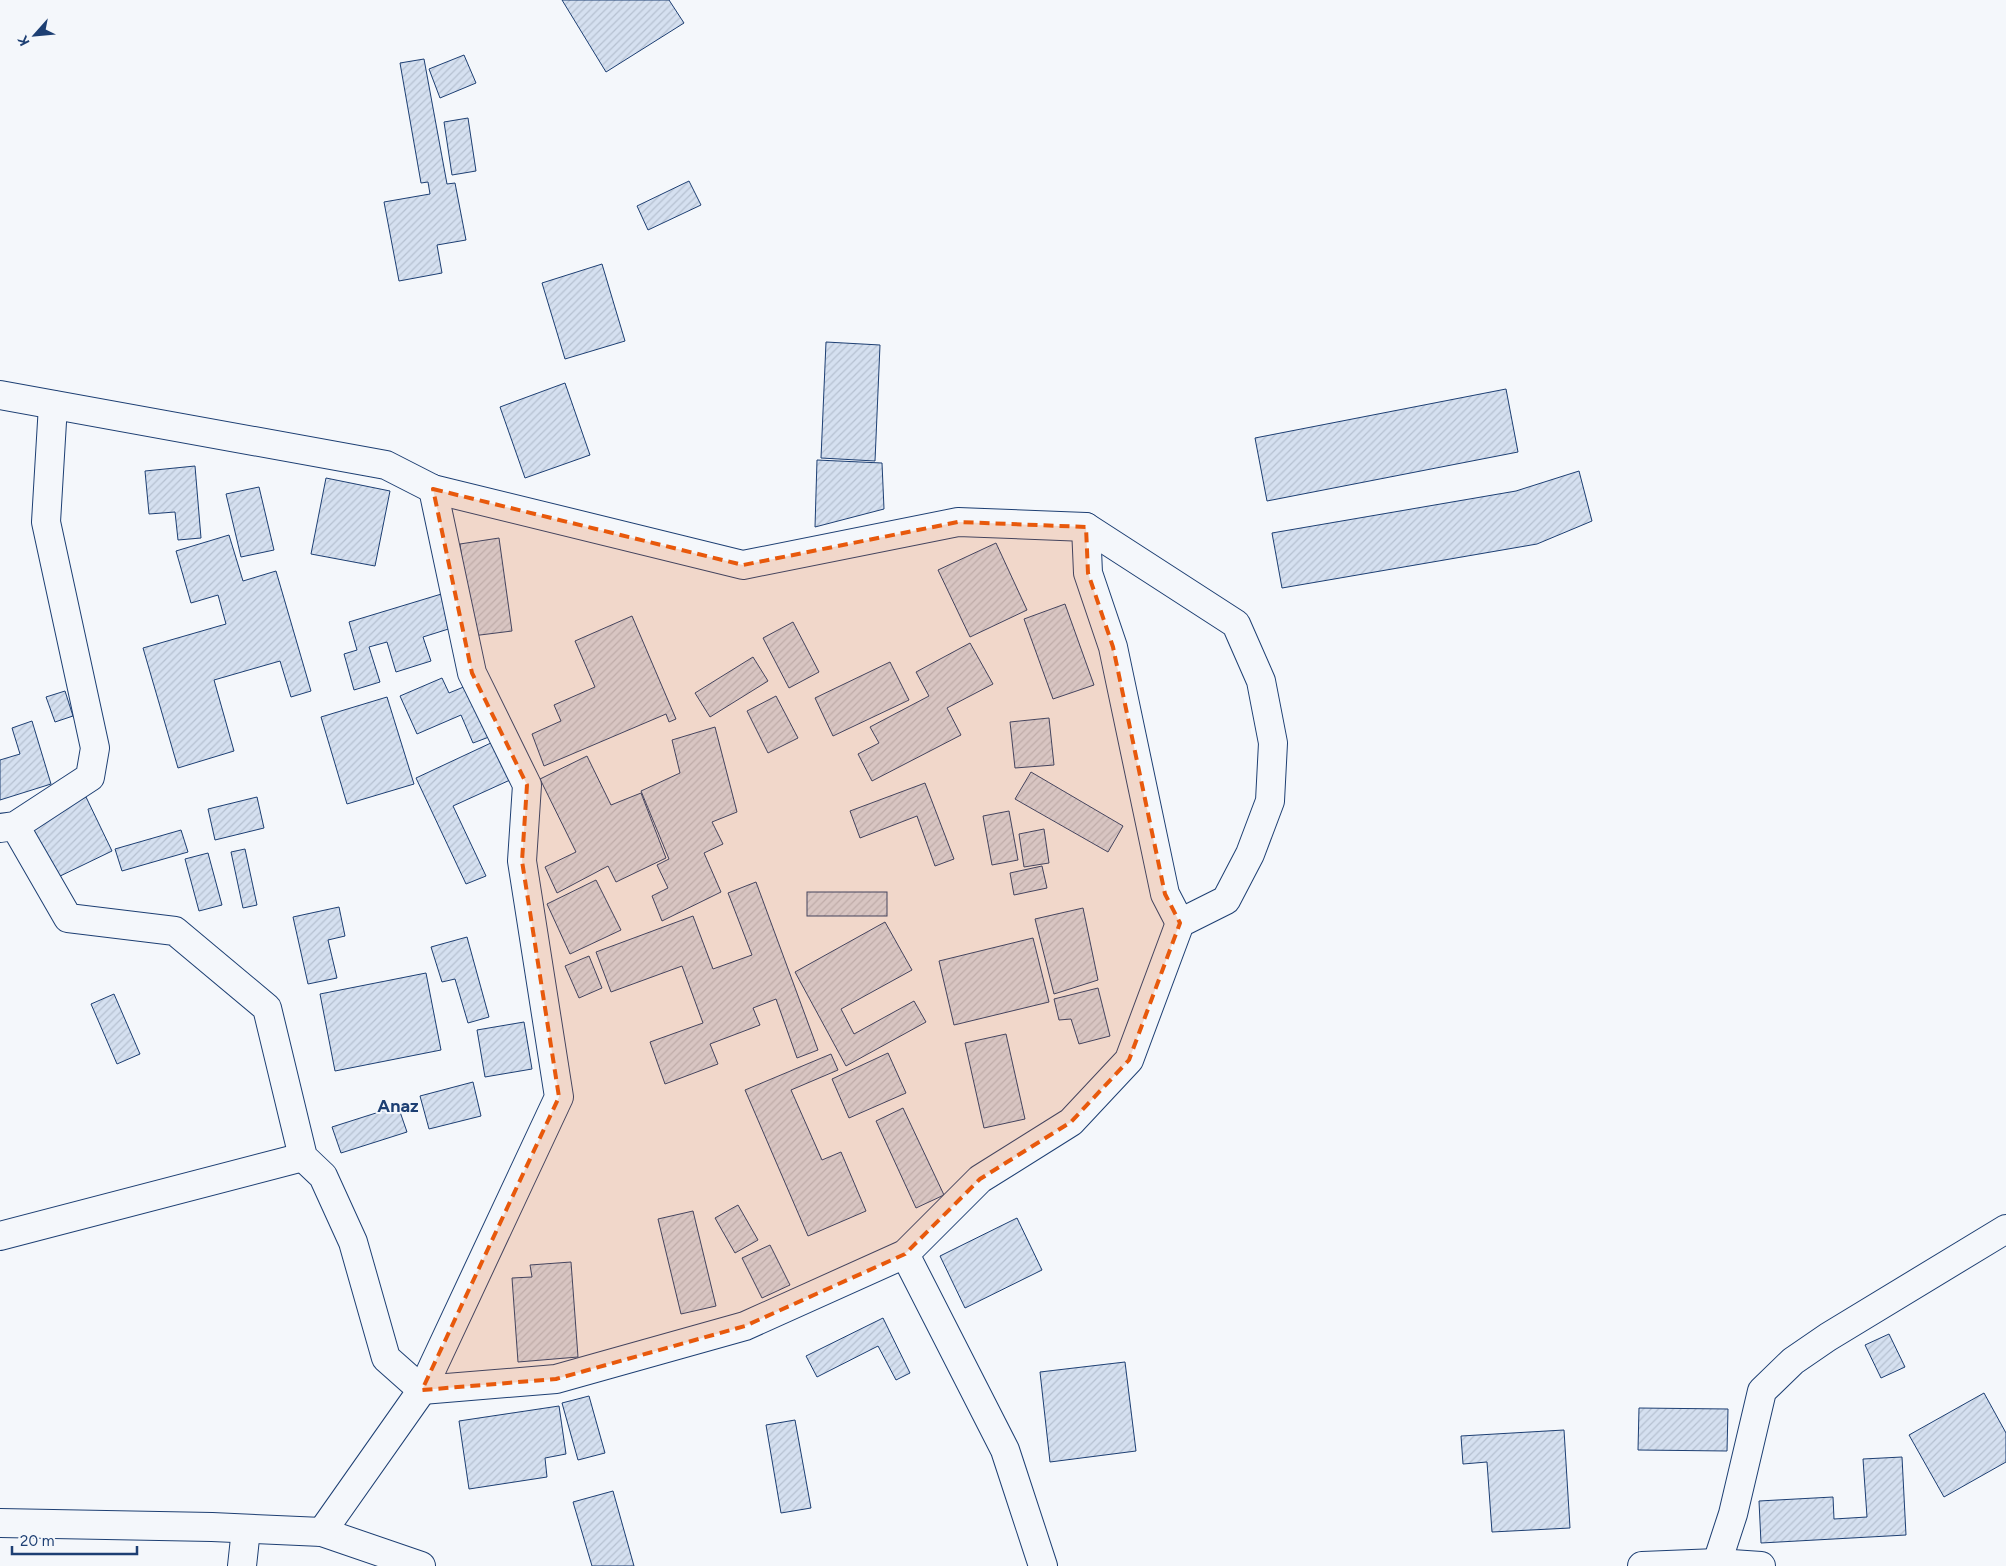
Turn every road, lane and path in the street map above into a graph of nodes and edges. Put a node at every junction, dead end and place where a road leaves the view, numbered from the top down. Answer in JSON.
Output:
{"nodes":[{"id":1,"x":0,"y":394,"type":"edge"},
{"id":2,"x":53,"y":405,"type":"junction"},
{"id":3,"x":433,"y":489,"type":"junction"},
{"id":4,"x":1086,"y":527,"type":"junction"},
{"id":5,"x":7,"y":827,"type":"edge"},
{"id":6,"x":1180,"y":924,"type":"junction"},
{"id":7,"x":303,"y":1156,"type":"junction"},
{"id":8,"x":2006,"y":1229,"type":"edge"},
{"id":9,"x":0,"y":1236,"type":"edge"},
{"id":10,"x":906,"y":1254,"type":"junction"},
{"id":11,"x":422,"y":1390,"type":"junction"},
{"id":12,"x":0,"y":1523,"type":"edge"},
{"id":13,"x":246,"y":1528,"type":"junction"},
{"id":14,"x":322,"y":1532,"type":"junction"},
{"id":15,"x":1716,"y":1564,"type":"edge"},
{"id":16,"x":242,"y":1566,"type":"edge"},
{"id":17,"x":421,"y":1566,"type":"edge"},
{"id":18,"x":1043,"y":1566,"type":"edge"},
{"id":19,"x":1642,"y":1566,"type":"edge"},
{"id":20,"x":1761,"y":1566,"type":"edge"}],
"edges":[{"from":1,"to":2,"type":"street"},
{"from":2,"to":3,"type":"street"},
{"from":2,"to":5,"type":"street"},
{"from":3,"to":4,"type":"street"},
{"from":3,"to":11,"type":"street"},
{"from":4,"to":6,"type":"street"},
{"from":4,"to":6,"type":"street"},
{"from":5,"to":7,"type":"street"},
{"from":6,"to":10,"type":"street"},
{"from":7,"to":9,"type":"street"},
{"from":7,"to":11,"type":"street"},
{"from":8,"to":15,"type":"street"},
{"from":10,"to":11,"type":"street"},
{"from":10,"to":18,"type":"street"},
{"from":11,"to":14,"type":"street"},
{"from":12,"to":13,"type":"street"},
{"from":13,"to":14,"type":"street"},
{"from":13,"to":16,"type":"street"},
{"from":14,"to":17,"type":"street"},
{"from":15,"to":19,"type":"street"},
{"from":15,"to":20,"type":"street"}]}
